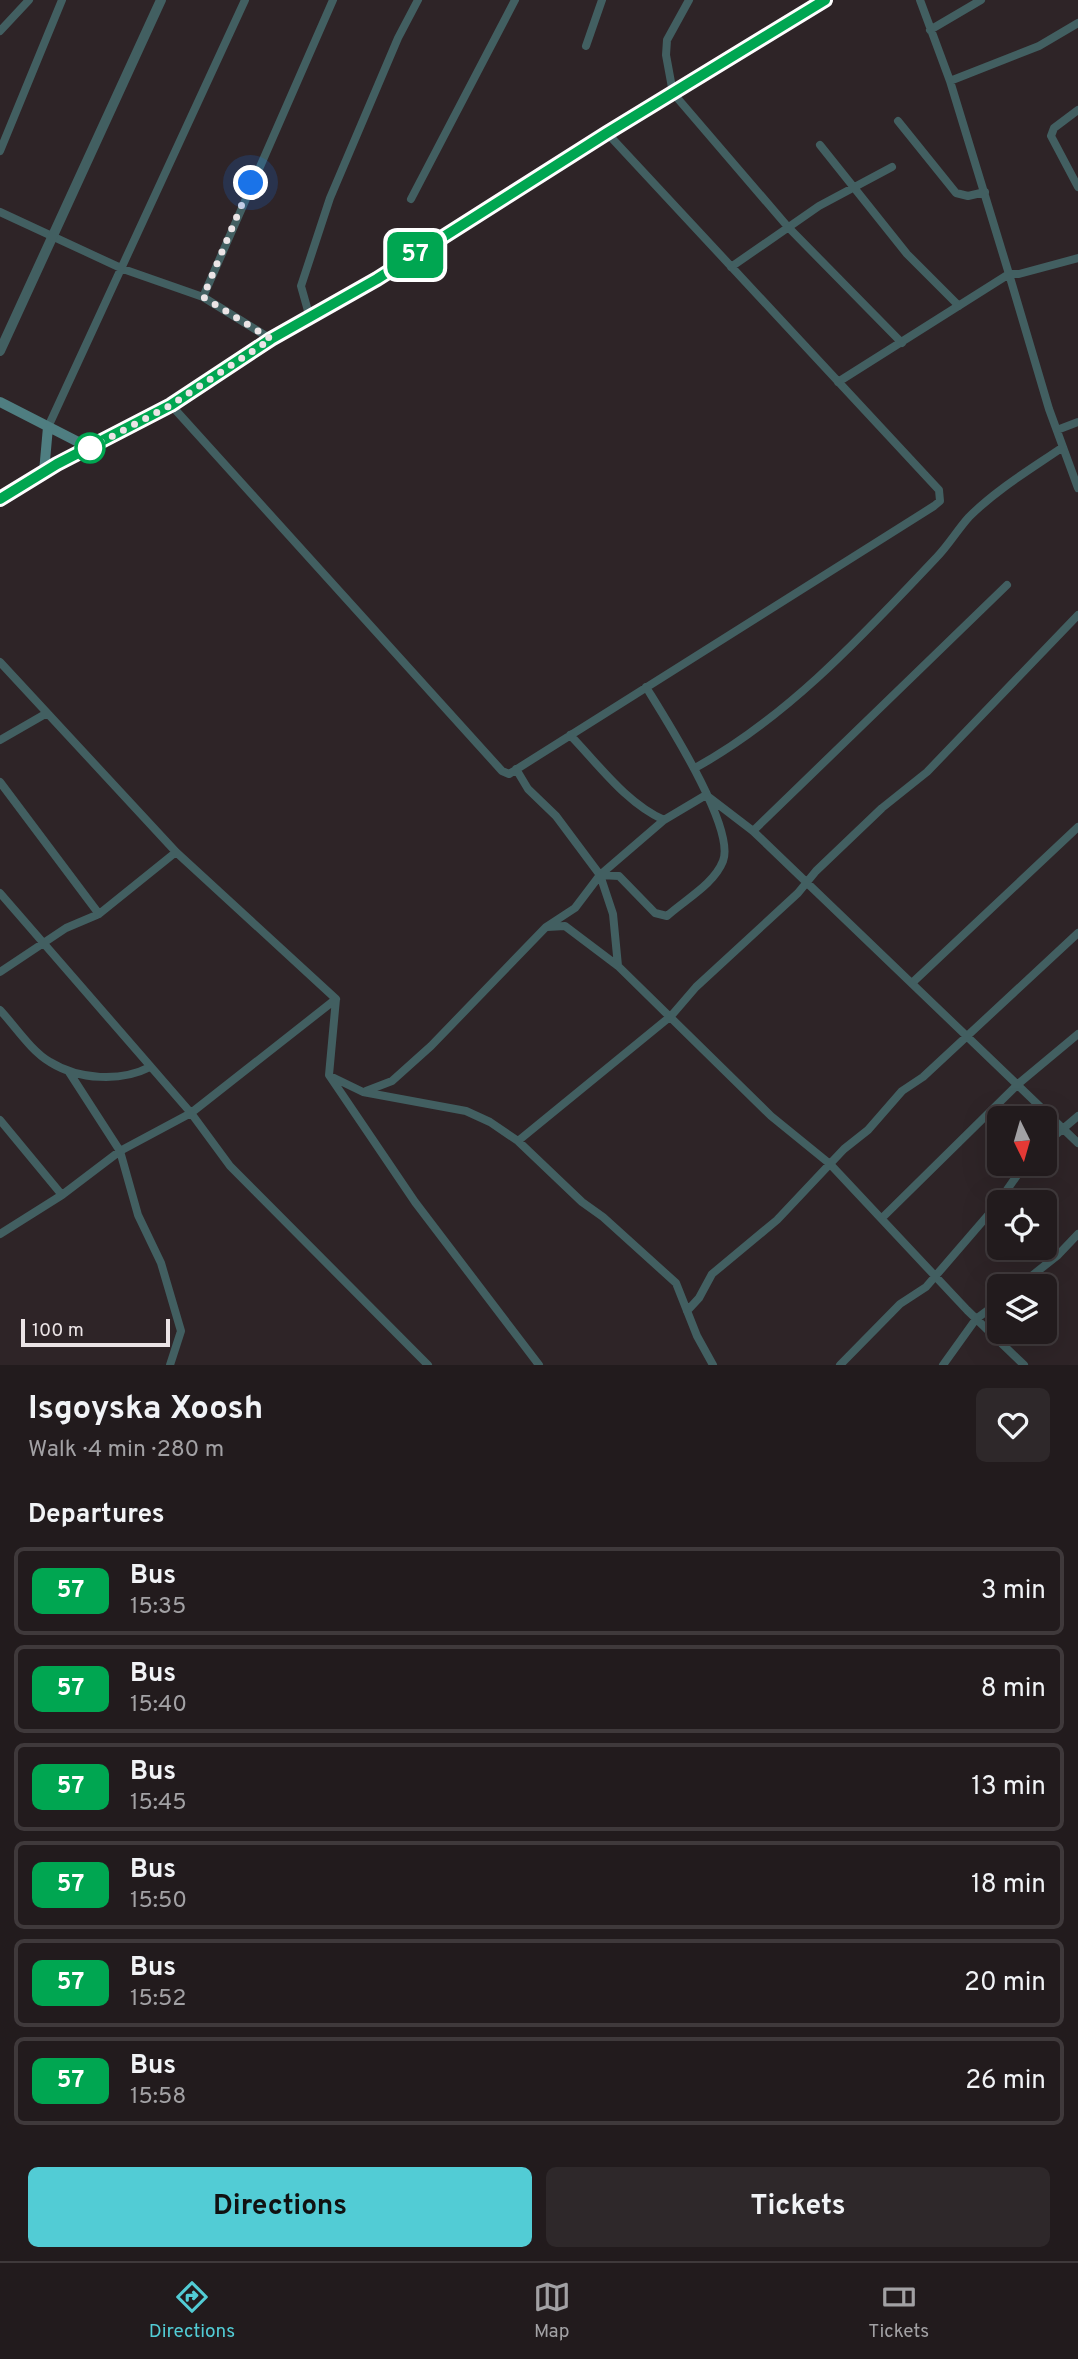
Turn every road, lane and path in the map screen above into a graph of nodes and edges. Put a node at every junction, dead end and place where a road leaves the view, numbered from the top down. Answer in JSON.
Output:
{"nodes":[{"id":1,"x":29,"y":0,"type":"edge"},
{"id":2,"x":62,"y":0,"type":"edge"},
{"id":3,"x":161,"y":0,"type":"edge"},
{"id":4,"x":245,"y":0,"type":"edge"},
{"id":5,"x":333,"y":0,"type":"edge"},
{"id":6,"x":418,"y":0,"type":"edge"},
{"id":7,"x":515,"y":0,"type":"edge"},
{"id":8,"x":602,"y":0,"type":"edge"},
{"id":9,"x":690,"y":0,"type":"edge"},
{"id":10,"x":825,"y":0,"type":"edge"},
{"id":11,"x":920,"y":0,"type":"edge"},
{"id":12,"x":981,"y":0,"type":"edge"},
{"id":13,"x":1078,"y":23,"type":"edge"},
{"id":14,"x":930,"y":30,"type":"junction"},
{"id":15,"x":0,"y":32,"type":"edge"},
{"id":16,"x":586,"y":46,"type":"dead end"},
{"id":17,"x":950,"y":81,"type":"junction"},
{"id":18,"x":673,"y":93,"type":"junction"},
{"id":19,"x":1078,"y":110,"type":"edge"},
{"id":20,"x":898,"y":121,"type":"dead end"},
{"id":21,"x":607,"y":133,"type":"junction"},
{"id":22,"x":820,"y":145,"type":"dead end"},
{"id":23,"x":0,"y":151,"type":"edge"},
{"id":24,"x":892,"y":167,"type":"dead end"},
{"id":25,"x":854,"y":186,"type":"junction"},
{"id":26,"x":1078,"y":187,"type":"edge"},
{"id":27,"x":985,"y":192,"type":"junction"},
{"id":28,"x":411,"y":199,"type":"dead end"},
{"id":29,"x":0,"y":212,"type":"edge"},
{"id":30,"x":788,"y":227,"type":"junction"},
{"id":31,"x":53,"y":236,"type":"junction"},
{"id":32,"x":1078,"y":258,"type":"edge"},
{"id":33,"x":730,"y":267,"type":"junction"},
{"id":34,"x":122,"y":269,"type":"junction"},
{"id":35,"x":1009,"y":274,"type":"junction"},
{"id":36,"x":203,"y":297,"type":"junction"},
{"id":37,"x":959,"y":306,"type":"junction"},
{"id":38,"x":310,"y":318,"type":"junction"},
{"id":39,"x":271,"y":339,"type":"junction"},
{"id":40,"x":902,"y":343,"type":"junction"},
{"id":41,"x":0,"y":351,"type":"edge"},
{"id":42,"x":838,"y":382,"type":"junction"},
{"id":43,"x":0,"y":402,"type":"edge"},
{"id":44,"x":171,"y":405,"type":"junction"},
{"id":45,"x":1078,"y":422,"type":"edge"},
{"id":46,"x":48,"y":427,"type":"junction"},
{"id":47,"x":1057,"y":430,"type":"junction"},
{"id":48,"x":1063,"y":447,"type":"junction"},
{"id":49,"x":90,"y":448,"type":"junction"},
{"id":50,"x":44,"y":472,"type":"junction"},
{"id":51,"x":1078,"y":488,"type":"edge"},
{"id":52,"x":0,"y":499,"type":"edge"},
{"id":53,"x":1007,"y":586,"type":"dead end"},
{"id":54,"x":1078,"y":615,"type":"edge"},
{"id":55,"x":0,"y":662,"type":"edge"},
{"id":56,"x":646,"y":687,"type":"junction"},
{"id":57,"x":47,"y":713,"type":"junction"},
{"id":58,"x":570,"y":735,"type":"junction"},
{"id":59,"x":0,"y":740,"type":"edge"},
{"id":60,"x":695,"y":768,"type":"junction"},
{"id":61,"x":516,"y":769,"type":"junction"},
{"id":62,"x":0,"y":782,"type":"edge"},
{"id":63,"x":706,"y":795,"type":"junction"},
{"id":64,"x":664,"y":820,"type":"junction"},
{"id":65,"x":1078,"y":827,"type":"edge"},
{"id":66,"x":753,"y":831,"type":"junction"},
{"id":67,"x":176,"y":852,"type":"junction"},
{"id":68,"x":600,"y":875,"type":"junction"},
{"id":69,"x":808,"y":883,"type":"junction"},
{"id":70,"x":0,"y":893,"type":"edge"},
{"id":71,"x":99,"y":914,"type":"junction"},
{"id":72,"x":546,"y":927,"type":"junction"},
{"id":73,"x":1078,"y":933,"type":"edge"},
{"id":74,"x":44,"y":943,"type":"junction"},
{"id":75,"x":618,"y":966,"type":"junction"},
{"id":76,"x":0,"y":972,"type":"edge"},
{"id":77,"x":912,"y":983,"type":"junction"},
{"id":78,"x":336,"y":999,"type":"junction"},
{"id":79,"x":0,"y":1010,"type":"edge"},
{"id":80,"x":671,"y":1016,"type":"junction"},
{"id":81,"x":1078,"y":1034,"type":"edge"},
{"id":82,"x":965,"y":1037,"type":"junction"},
{"id":83,"x":150,"y":1067,"type":"junction"},
{"id":84,"x":69,"y":1072,"type":"junction"},
{"id":85,"x":329,"y":1075,"type":"junction"},
{"id":86,"x":1017,"y":1085,"type":"junction"},
{"id":87,"x":363,"y":1092,"type":"junction"},
{"id":88,"x":191,"y":1113,"type":"junction"},
{"id":89,"x":1078,"y":1116,"type":"edge"},
{"id":90,"x":0,"y":1120,"type":"edge"},
{"id":91,"x":1063,"y":1127,"type":"junction"},
{"id":92,"x":1057,"y":1133,"type":"edge"},
{"id":93,"x":518,"y":1141,"type":"junction"},
{"id":94,"x":1078,"y":1143,"type":"edge"},
{"id":95,"x":120,"y":1151,"type":"junction"},
{"id":96,"x":830,"y":1164,"type":"junction"},
{"id":97,"x":1017,"y":1176,"type":"edge"},
{"id":98,"x":62,"y":1195,"type":"junction"},
{"id":99,"x":883,"y":1218,"type":"junction"},
{"id":100,"x":0,"y":1234,"type":"edge"},
{"id":101,"x":1078,"y":1234,"type":"edge"},
{"id":102,"x":1034,"y":1274,"type":"edge"},
{"id":103,"x":935,"y":1275,"type":"junction"},
{"id":104,"x":687,"y":1311,"type":"junction"},
{"id":105,"x":987,"y":1311,"type":"edge"},
{"id":106,"x":976,"y":1319,"type":"junction"},
{"id":107,"x":170,"y":1365,"type":"edge"},
{"id":108,"x":428,"y":1365,"type":"edge"},
{"id":109,"x":539,"y":1365,"type":"edge"},
{"id":110,"x":713,"y":1365,"type":"edge"},
{"id":111,"x":840,"y":1365,"type":"edge"},
{"id":112,"x":943,"y":1365,"type":"edge"},
{"id":113,"x":1024,"y":1365,"type":"edge"}],
"edges":[{"from":1,"to":15,"type":"street"},
{"from":2,"to":23,"type":"street"},
{"from":3,"to":31,"type":"street"},
{"from":4,"to":34,"type":"street"},
{"from":5,"to":36,"type":"street"},
{"from":6,"to":38,"type":"street"},
{"from":7,"to":28,"type":"street"},
{"from":8,"to":16,"type":"street"},
{"from":9,"to":18,"type":"street"},
{"from":10,"to":18,"type":"main road"},
{"from":11,"to":14,"type":"street"},
{"from":12,"to":14,"type":"street"},
{"from":13,"to":17,"type":"street"},
{"from":14,"to":17,"type":"street"},
{"from":17,"to":27,"type":"street"},
{"from":18,"to":21,"type":"main road"},
{"from":18,"to":30,"type":"street"},
{"from":19,"to":26,"type":"street"},
{"from":20,"to":27,"type":"street"},
{"from":21,"to":33,"type":"street"},
{"from":21,"to":38,"type":"main road"},
{"from":22,"to":25,"type":"street"},
{"from":24,"to":25,"type":"street"},
{"from":25,"to":30,"type":"street"},
{"from":25,"to":37,"type":"street"},
{"from":27,"to":35,"type":"street"},
{"from":29,"to":31,"type":"street"},
{"from":30,"to":33,"type":"street"},
{"from":30,"to":40,"type":"street"},
{"from":31,"to":34,"type":"street"},
{"from":31,"to":41,"type":"street"},
{"from":32,"to":35,"type":"street"},
{"from":33,"to":42,"type":"street"},
{"from":34,"to":36,"type":"street"},
{"from":34,"to":46,"type":"street"},
{"from":35,"to":37,"type":"street"},
{"from":35,"to":47,"type":"street"},
{"from":36,"to":39,"type":"street"},
{"from":37,"to":40,"type":"street"},
{"from":38,"to":39,"type":"main road"},
{"from":39,"to":44,"type":"main road"},
{"from":40,"to":42,"type":"street"},
{"from":42,"to":56,"type":"street"},
{"from":43,"to":46,"type":"main road"},
{"from":44,"to":49,"type":"main road"},
{"from":44,"to":61,"type":"street"},
{"from":45,"to":47,"type":"street"},
{"from":46,"to":49,"type":"main road"},
{"from":46,"to":50,"type":"main road"},
{"from":47,"to":48,"type":"street"},
{"from":48,"to":51,"type":"street"},
{"from":48,"to":60,"type":"street"},
{"from":49,"to":50,"type":"main road"},
{"from":50,"to":52,"type":"main road"},
{"from":53,"to":66,"type":"street"},
{"from":54,"to":69,"type":"street"},
{"from":55,"to":57,"type":"street"},
{"from":56,"to":58,"type":"street"},
{"from":56,"to":60,"type":"street"},
{"from":57,"to":59,"type":"street"},
{"from":57,"to":67,"type":"street"},
{"from":58,"to":61,"type":"street"},
{"from":58,"to":64,"type":"street"},
{"from":60,"to":63,"type":"street"},
{"from":61,"to":68,"type":"street"},
{"from":62,"to":71,"type":"street"},
{"from":63,"to":64,"type":"street"},
{"from":63,"to":66,"type":"street"},
{"from":63,"to":68,"type":"street"},
{"from":64,"to":68,"type":"street"},
{"from":65,"to":77,"type":"street"},
{"from":66,"to":69,"type":"street"},
{"from":67,"to":71,"type":"street"},
{"from":67,"to":78,"type":"street"},
{"from":68,"to":72,"type":"street"},
{"from":68,"to":75,"type":"street"},
{"from":69,"to":77,"type":"street"},
{"from":69,"to":80,"type":"street"},
{"from":70,"to":74,"type":"street"},
{"from":71,"to":74,"type":"street"},
{"from":72,"to":75,"type":"street"},
{"from":72,"to":87,"type":"street"},
{"from":73,"to":82,"type":"street"},
{"from":74,"to":76,"type":"street"},
{"from":74,"to":83,"type":"street"},
{"from":75,"to":80,"type":"street"},
{"from":77,"to":82,"type":"street"},
{"from":78,"to":85,"type":"street"},
{"from":78,"to":88,"type":"street"},
{"from":79,"to":84,"type":"street"},
{"from":80,"to":93,"type":"street"},
{"from":80,"to":96,"type":"street"},
{"from":81,"to":86,"type":"street"},
{"from":82,"to":86,"type":"street"},
{"from":82,"to":96,"type":"street"},
{"from":83,"to":84,"type":"street"},
{"from":83,"to":88,"type":"street"},
{"from":84,"to":95,"type":"street"},
{"from":85,"to":87,"type":"street"},
{"from":85,"to":109,"type":"street"},
{"from":86,"to":91,"type":"street"},
{"from":86,"to":99,"type":"street"},
{"from":87,"to":93,"type":"street"},
{"from":88,"to":95,"type":"street"},
{"from":88,"to":108,"type":"street"},
{"from":89,"to":91,"type":"street"},
{"from":90,"to":98,"type":"street"},
{"from":91,"to":92,"type":"street"},
{"from":91,"to":94,"type":"street"},
{"from":93,"to":104,"type":"street"},
{"from":95,"to":98,"type":"street"},
{"from":95,"to":107,"type":"street"},
{"from":96,"to":99,"type":"street"},
{"from":96,"to":104,"type":"street"},
{"from":97,"to":103,"type":"street"},
{"from":98,"to":100,"type":"street"},
{"from":99,"to":103,"type":"street"},
{"from":101,"to":102,"type":"street"},
{"from":103,"to":106,"type":"street"},
{"from":103,"to":111,"type":"street"},
{"from":104,"to":110,"type":"street"},
{"from":105,"to":106,"type":"street"},
{"from":106,"to":112,"type":"street"},
{"from":106,"to":113,"type":"street"}]}
